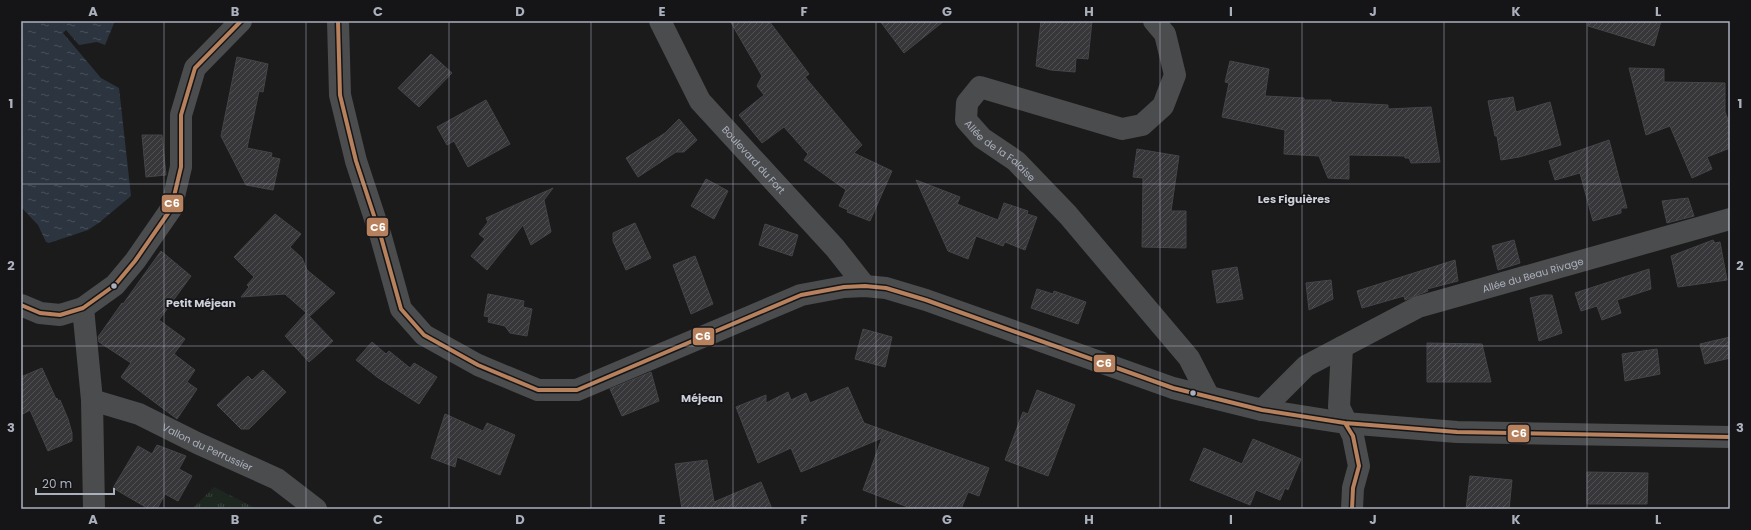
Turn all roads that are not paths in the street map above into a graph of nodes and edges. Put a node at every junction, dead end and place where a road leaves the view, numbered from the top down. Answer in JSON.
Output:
{"nodes":[{"id":1,"x":240,"y":21,"type":"edge"},
{"id":2,"x":338,"y":21,"type":"edge"},
{"id":3,"x":660,"y":21,"type":"edge"},
{"id":4,"x":1154,"y":21,"type":"edge"},
{"id":5,"x":1730,"y":219,"type":"edge"},
{"id":6,"x":865,"y":286,"type":"junction"},
{"id":7,"x":21,"y":305,"type":"edge"},
{"id":8,"x":83,"y":308,"type":"junction"},
{"id":9,"x":1342,"y":347,"type":"junction"},
{"id":10,"x":1209,"y":397,"type":"junction"},
{"id":11,"x":92,"y":400,"type":"junction"},
{"id":12,"x":1262,"y":410,"type":"junction"},
{"id":13,"x":1346,"y":423,"type":"junction"},
{"id":14,"x":1730,"y":436,"type":"edge"},
{"id":15,"x":94,"y":509,"type":"edge"},
{"id":16,"x":316,"y":509,"type":"edge"},
{"id":17,"x":1352,"y":509,"type":"edge"}],
"edges":[{"from":1,"to":8,"type":"street"},
{"from":2,"to":6,"type":"street"},
{"from":3,"to":6,"type":"street","name":"Boulevard du Fort"},
{"from":4,"to":10,"type":"street","name":"Allée de la Falaise"},
{"from":5,"to":9,"type":"street","name":"Allée du Beau Rivage"},
{"from":6,"to":10,"type":"street"},
{"from":7,"to":8,"type":"street"},
{"from":8,"to":11,"type":"street"},
{"from":9,"to":12,"type":"street","name":"Allée du Beau Rivage"},
{"from":9,"to":13,"type":"street"},
{"from":10,"to":12,"type":"street"},
{"from":11,"to":15,"type":"street"},
{"from":11,"to":16,"type":"street","name":"Vallon du Perrussier"},
{"from":12,"to":13,"type":"street"},
{"from":13,"to":14,"type":"street"},
{"from":13,"to":17,"type":"street"}]}
